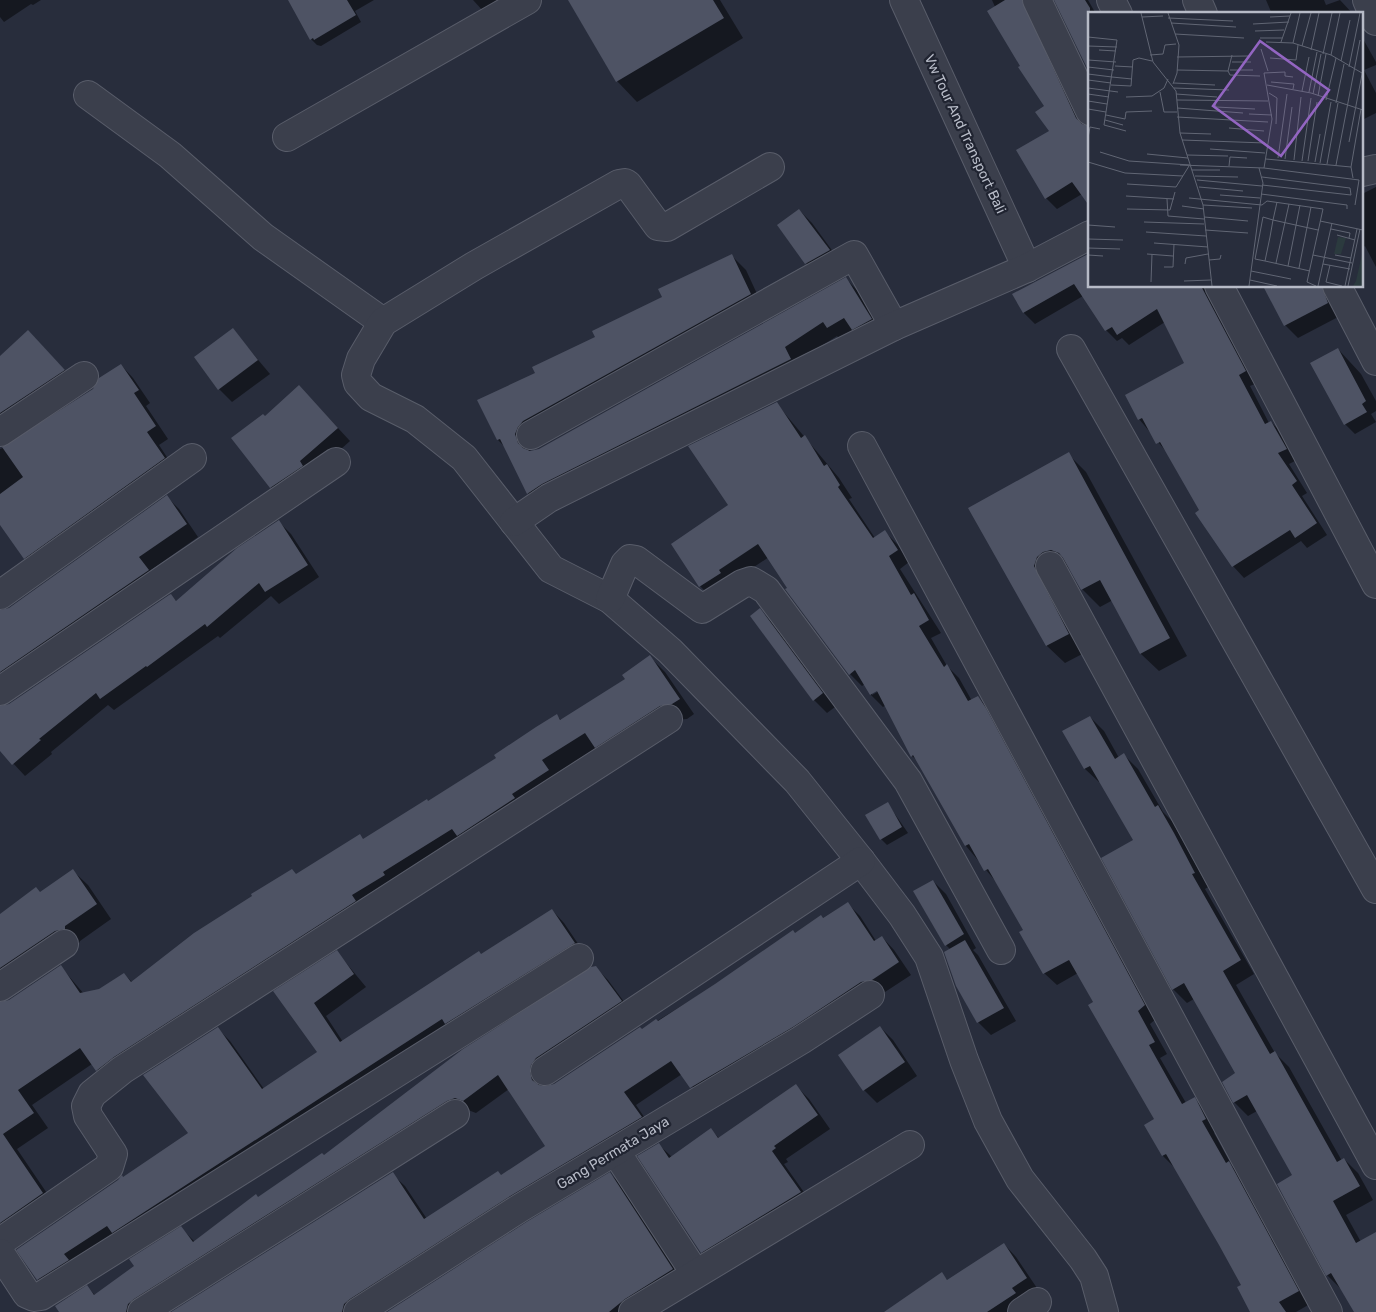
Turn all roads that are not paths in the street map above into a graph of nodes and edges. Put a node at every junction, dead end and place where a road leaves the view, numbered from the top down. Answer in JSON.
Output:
{"nodes":[{"id":1,"x":527,"y":0,"type":"edge"},
{"id":2,"x":904,"y":0,"type":"edge"},
{"id":3,"x":1037,"y":0,"type":"edge"},
{"id":4,"x":1111,"y":0,"type":"edge"},
{"id":5,"x":1196,"y":0,"type":"edge"},
{"id":6,"x":1367,"y":0,"type":"edge"},
{"id":7,"x":1117,"y":12,"type":"edge"},
{"id":8,"x":1202,"y":12,"type":"edge"},
{"id":9,"x":1376,"y":21,"type":"edge"},
{"id":10,"x":88,"y":95,"type":"dead end"},
{"id":11,"x":1088,"y":107,"type":"edge"},
{"id":12,"x":288,"y":137,"type":"dead end"},
{"id":13,"x":770,"y":167,"type":"dead end"},
{"id":14,"x":1088,"y":236,"type":"edge"},
{"id":15,"x":1027,"y":268,"type":"junction"},
{"id":16,"x":1220,"y":288,"type":"edge"},
{"id":17,"x":1338,"y":288,"type":"edge"},
{"id":18,"x":383,"y":322,"type":"junction"},
{"id":19,"x":894,"y":326,"type":"junction"},
{"id":20,"x":1071,"y":349,"type":"dead end"},
{"id":21,"x":1376,"y":361,"type":"edge"},
{"id":22,"x":84,"y":376,"type":"dead end"},
{"id":23,"x":0,"y":432,"type":"edge"},
{"id":24,"x":531,"y":435,"type":"dead end"},
{"id":25,"x":862,"y":446,"type":"dead end"},
{"id":26,"x":192,"y":458,"type":"dead end"},
{"id":27,"x":336,"y":462,"type":"dead end"},
{"id":28,"x":514,"y":522,"type":"junction"},
{"id":29,"x":1050,"y":566,"type":"dead end"},
{"id":30,"x":1376,"y":584,"type":"edge"},
{"id":31,"x":0,"y":594,"type":"edge"},
{"id":32,"x":610,"y":599,"type":"junction"},
{"id":33,"x":0,"y":691,"type":"edge"},
{"id":34,"x":668,"y":719,"type":"dead end"},
{"id":35,"x":861,"y":860,"type":"junction"},
{"id":36,"x":1376,"y":889,"type":"edge"},
{"id":37,"x":64,"y":944,"type":"dead end"},
{"id":38,"x":1001,"y":950,"type":"dead end"},
{"id":39,"x":579,"y":958,"type":"dead end"},
{"id":40,"x":0,"y":987,"type":"edge"},
{"id":41,"x":870,"y":996,"type":"dead end"},
{"id":42,"x":545,"y":1071,"type":"dead end"},
{"id":43,"x":455,"y":1114,"type":"dead end"},
{"id":44,"x":910,"y":1144,"type":"dead end"},
{"id":45,"x":616,"y":1152,"type":"junction"},
{"id":46,"x":1376,"y":1165,"type":"edge"},
{"id":47,"x":0,"y":1242,"type":"edge"},
{"id":48,"x":0,"y":1253,"type":"edge"},
{"id":49,"x":695,"y":1273,"type":"junction"},
{"id":50,"x":142,"y":1312,"type":"edge"},
{"id":51,"x":358,"y":1312,"type":"edge"},
{"id":52,"x":633,"y":1312,"type":"edge"},
{"id":53,"x":1104,"y":1312,"type":"edge"},
{"id":54,"x":1328,"y":1312,"type":"edge"}],
"edges":[{"from":1,"to":12,"type":"street"},
{"from":2,"to":15,"type":"street","name":"Vw Tour And Transport Bali"},
{"from":3,"to":11,"type":"street"},
{"from":4,"to":7,"type":"street"},
{"from":5,"to":8,"type":"street"},
{"from":6,"to":9,"type":"street"},
{"from":10,"to":18,"type":"street"},
{"from":13,"to":18,"type":"street"},
{"from":14,"to":15,"type":"street"},
{"from":15,"to":19,"type":"street"},
{"from":16,"to":30,"type":"street"},
{"from":17,"to":21,"type":"street"},
{"from":18,"to":28,"type":"street"},
{"from":19,"to":24,"type":"street"},
{"from":19,"to":28,"type":"street"},
{"from":20,"to":36,"type":"street"},
{"from":22,"to":23,"type":"street"},
{"from":25,"to":54,"type":"street"},
{"from":26,"to":31,"type":"street"},
{"from":27,"to":33,"type":"street"},
{"from":28,"to":32,"type":"street"},
{"from":29,"to":46,"type":"street"},
{"from":32,"to":35,"type":"street"},
{"from":32,"to":38,"type":"street"},
{"from":34,"to":47,"type":"street"},
{"from":35,"to":42,"type":"street"},
{"from":35,"to":53,"type":"street"},
{"from":37,"to":40,"type":"street"},
{"from":39,"to":48,"type":"street"},
{"from":41,"to":45,"type":"street","name":"Gang Permata Jaya"},
{"from":43,"to":50,"type":"street"},
{"from":44,"to":49,"type":"street"},
{"from":45,"to":49,"type":"street"},
{"from":45,"to":51,"type":"street","name":"Gang Permata Jaya"},
{"from":49,"to":52,"type":"street"}]}
